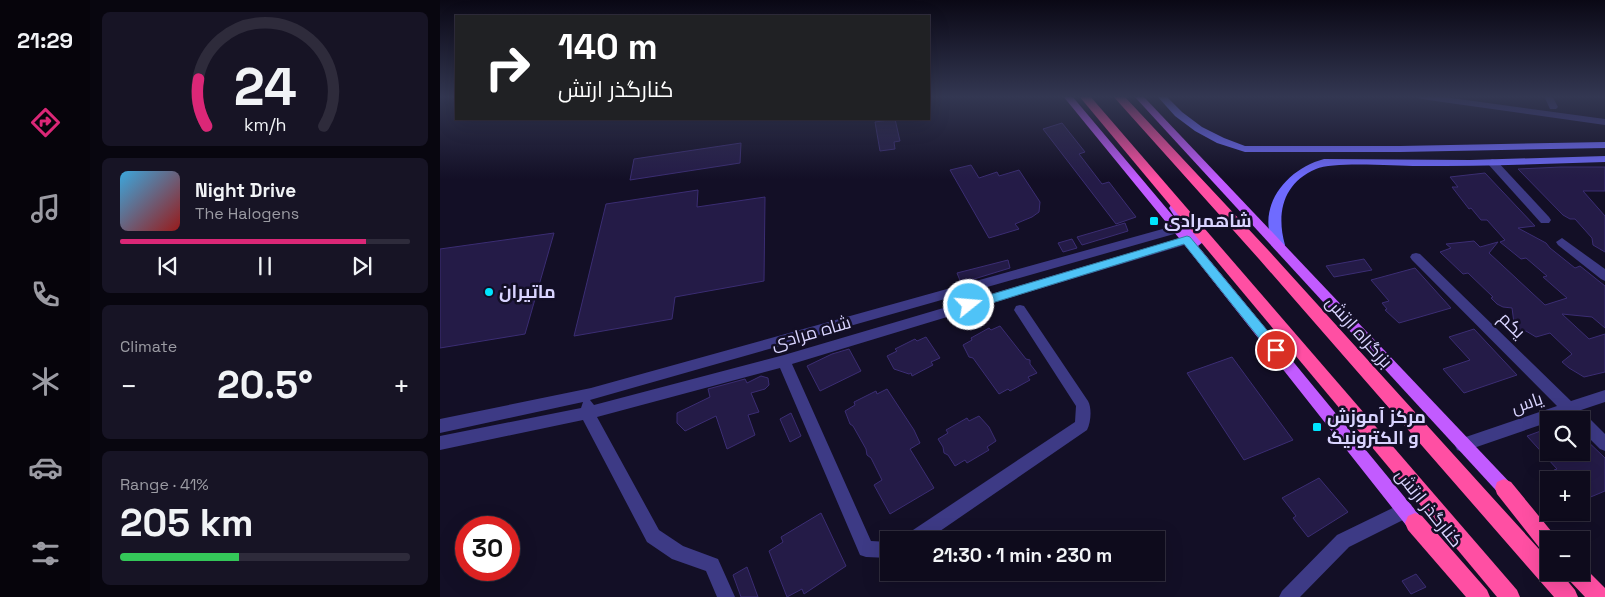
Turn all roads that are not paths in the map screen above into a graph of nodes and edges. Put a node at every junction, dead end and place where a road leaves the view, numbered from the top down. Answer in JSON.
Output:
{"nodes":[{"id":1,"x":1090,"y":124,"type":"edge"},
{"id":2,"x":1108,"y":124,"type":"edge"},
{"id":3,"x":1144,"y":124,"type":"edge"},
{"id":4,"x":1164,"y":124,"type":"edge"},
{"id":5,"x":1191,"y":124,"type":"edge"},
{"id":6,"x":1605,"y":145,"type":"edge"},
{"id":7,"x":1400,"y":149,"type":"junction"},
{"id":8,"x":1605,"y":159,"type":"edge"},
{"id":9,"x":1492,"y":162,"type":"junction"},
{"id":10,"x":1406,"y":163,"type":"junction"},
{"id":11,"x":1162,"y":187,"type":"junction"},
{"id":12,"x":1545,"y":220,"type":"dead end"},
{"id":13,"x":1177,"y":229,"type":"junction"},
{"id":14,"x":1187,"y":240,"type":"junction"},
{"id":15,"x":1562,"y":242,"type":"dead end"},
{"id":16,"x":1279,"y":245,"type":"junction"},
{"id":17,"x":1416,"y":256,"type":"dead end"},
{"id":18,"x":1605,"y":276,"type":"edge"},
{"id":19,"x":1226,"y":288,"type":"junction"},
{"id":20,"x":1020,"y":310,"type":"dead end"},
{"id":21,"x":784,"y":361,"type":"junction"},
{"id":22,"x":591,"y":394,"type":"junction"},
{"id":23,"x":1605,"y":396,"type":"edge"},
{"id":24,"x":1569,"y":408,"type":"junction"},
{"id":25,"x":1572,"y":411,"type":"edge"},
{"id":26,"x":587,"y":413,"type":"junction"},
{"id":27,"x":479,"y":418,"type":"junction"},
{"id":28,"x":440,"y":426,"type":"edge"},
{"id":29,"x":1590,"y":429,"type":"edge"},
{"id":30,"x":474,"y":436,"type":"junction"},
{"id":31,"x":440,"y":443,"type":"edge"},
{"id":32,"x":1462,"y":444,"type":"junction"},
{"id":33,"x":1605,"y":444,"type":"edge"},
{"id":34,"x":1504,"y":488,"type":"junction"},
{"id":35,"x":1410,"y":516,"type":"junction"},
{"id":36,"x":926,"y":531,"type":"edge"},
{"id":37,"x":1545,"y":531,"type":"edge"},
{"id":38,"x":1540,"y":533,"type":"edge"},
{"id":39,"x":880,"y":550,"type":"edge"},
{"id":40,"x":1590,"y":577,"type":"edge"},
{"id":41,"x":1584,"y":581,"type":"edge"},
{"id":42,"x":1605,"y":593,"type":"edge"},
{"id":43,"x":1475,"y":594,"type":"edge"},
{"id":44,"x":726,"y":597,"type":"edge"},
{"id":45,"x":1288,"y":597,"type":"edge"},
{"id":46,"x":1510,"y":597,"type":"edge"},
{"id":47,"x":1568,"y":597,"type":"edge"},
{"id":48,"x":1599,"y":597,"type":"edge"}],
"edges":[{"from":1,"to":13,"type":"main road","name":"کنارگذر ارتش"},
{"from":2,"to":11,"type":"highway"},
{"from":3,"to":47,"type":"highway","name":"بزرگراه ارتش"},
{"from":4,"to":16,"type":"main road"},
{"from":5,"to":7,"type":"main road"},
{"from":6,"to":7,"type":"main road"},
{"from":7,"to":10,"type":"main road"},
{"from":8,"to":9,"type":"main road"},
{"from":9,"to":10,"type":"main road"},
{"from":9,"to":12,"type":"street"},
{"from":10,"to":16,"type":"main road"},
{"from":11,"to":19,"type":"main road"},
{"from":11,"to":46,"type":"highway"},
{"from":13,"to":14,"type":"main road","name":"کنارگذر ارتش"},
{"from":13,"to":22,"type":"street","name":"شاه مرادی"},
{"from":14,"to":19,"type":"main road","name":"کنارگذر ارتش"},
{"from":14,"to":21,"type":"street","name":"شاه مرادی"},
{"from":15,"to":18,"type":"street"},
{"from":16,"to":32,"type":"main road"},
{"from":17,"to":24,"type":"street","name":"یکم"},
{"from":19,"to":35,"type":"main road","name":"کنارگذر ارتش"},
{"from":20,"to":36,"type":"street"},
{"from":21,"to":26,"type":"street","name":"شاه مرادی"},
{"from":21,"to":39,"type":"street"},
{"from":22,"to":26,"type":"street"},
{"from":22,"to":27,"type":"street","name":"شاه مرادی"},
{"from":23,"to":24,"type":"street","name":"یاس"},
{"from":24,"to":25,"type":"street","name":"یکم"},
{"from":24,"to":32,"type":"street","name":"یاس"},
{"from":26,"to":30,"type":"street","name":"شاه مرادی"},
{"from":26,"to":44,"type":"street"},
{"from":27,"to":28,"type":"street","name":"شاه مرادی"},
{"from":27,"to":30,"type":"street"},
{"from":29,"to":33,"type":"street","name":"یکم"},
{"from":30,"to":31,"type":"street","name":"شاه مرادی"},
{"from":32,"to":34,"type":"main road"},
{"from":34,"to":37,"type":"main road"},
{"from":34,"to":38,"type":"highway"},
{"from":35,"to":43,"type":"highway"},
{"from":35,"to":45,"type":"street"},
{"from":40,"to":42,"type":"main road"},
{"from":41,"to":48,"type":"highway"}]}
